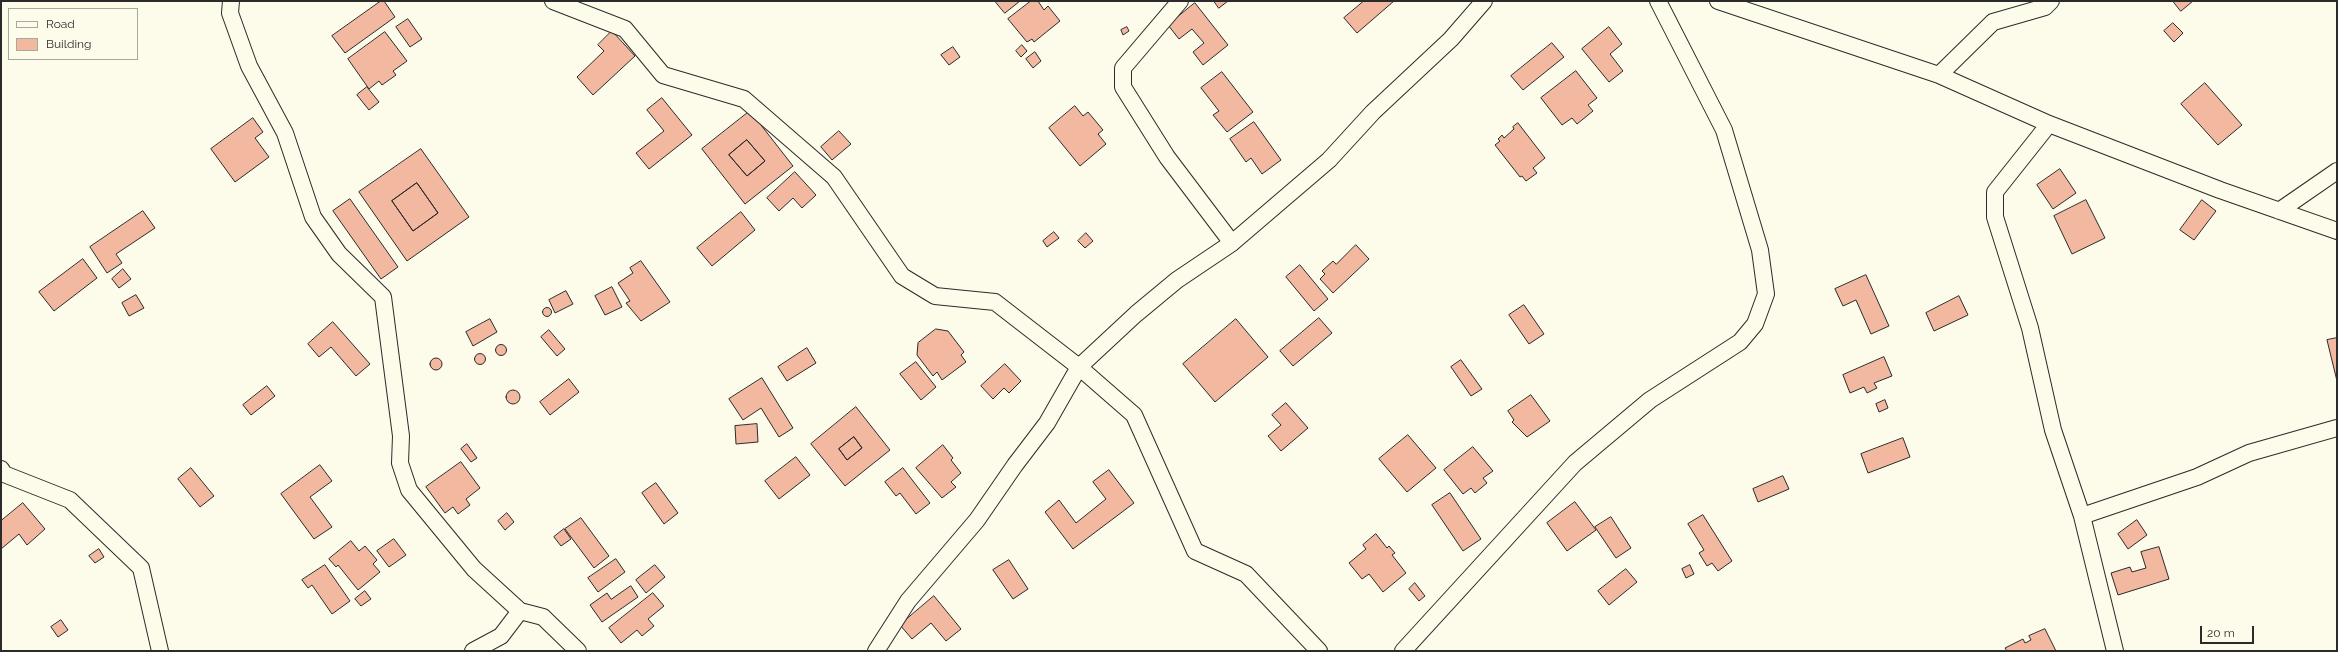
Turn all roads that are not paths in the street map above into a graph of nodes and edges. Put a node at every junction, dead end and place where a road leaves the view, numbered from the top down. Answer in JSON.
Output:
{"nodes":[{"id":1,"x":231,"y":1,"type":"edge"},
{"id":2,"x":553,"y":1,"type":"edge"},
{"id":3,"x":1180,"y":1,"type":"edge"},
{"id":4,"x":1484,"y":1,"type":"edge"},
{"id":5,"x":1658,"y":1,"type":"edge"},
{"id":6,"x":1718,"y":1,"type":"edge"},
{"id":7,"x":2051,"y":1,"type":"edge"},
{"id":8,"x":1939,"y":75,"type":"junction"},
{"id":9,"x":2049,"y":124,"type":"junction"},
{"id":10,"x":2337,"y":171,"type":"edge"},
{"id":11,"x":2279,"y":211,"type":"junction"},
{"id":12,"x":2337,"y":231,"type":"edge"},
{"id":13,"x":1232,"y":244,"type":"junction"},
{"id":14,"x":1079,"y":367,"type":"junction"},
{"id":15,"x":2337,"y":428,"type":"edge"},
{"id":16,"x":1,"y":469,"type":"edge"},
{"id":17,"x":2082,"y":516,"type":"junction"},
{"id":18,"x":520,"y":611,"type":"junction"},
{"id":19,"x":160,"y":651,"type":"edge"},
{"id":20,"x":473,"y":651,"type":"edge"},
{"id":21,"x":578,"y":651,"type":"edge"},
{"id":22,"x":876,"y":651,"type":"edge"},
{"id":23,"x":1319,"y":651,"type":"edge"},
{"id":24,"x":1403,"y":651,"type":"edge"},
{"id":25,"x":2114,"y":651,"type":"edge"}],
"edges":[{"from":1,"to":18,"type":"street"},
{"from":2,"to":14,"type":"street"},
{"from":3,"to":13,"type":"street"},
{"from":4,"to":13,"type":"street"},
{"from":5,"to":24,"type":"street"},
{"from":6,"to":8,"type":"street"},
{"from":7,"to":8,"type":"street"},
{"from":8,"to":9,"type":"street"},
{"from":9,"to":11,"type":"street"},
{"from":9,"to":17,"type":"street"},
{"from":10,"to":11,"type":"street"},
{"from":11,"to":12,"type":"street"},
{"from":13,"to":14,"type":"street"},
{"from":14,"to":22,"type":"street"},
{"from":14,"to":23,"type":"street"},
{"from":15,"to":17,"type":"street"},
{"from":16,"to":19,"type":"street"},
{"from":17,"to":25,"type":"street"},
{"from":18,"to":20,"type":"street"},
{"from":18,"to":21,"type":"street"}]}
